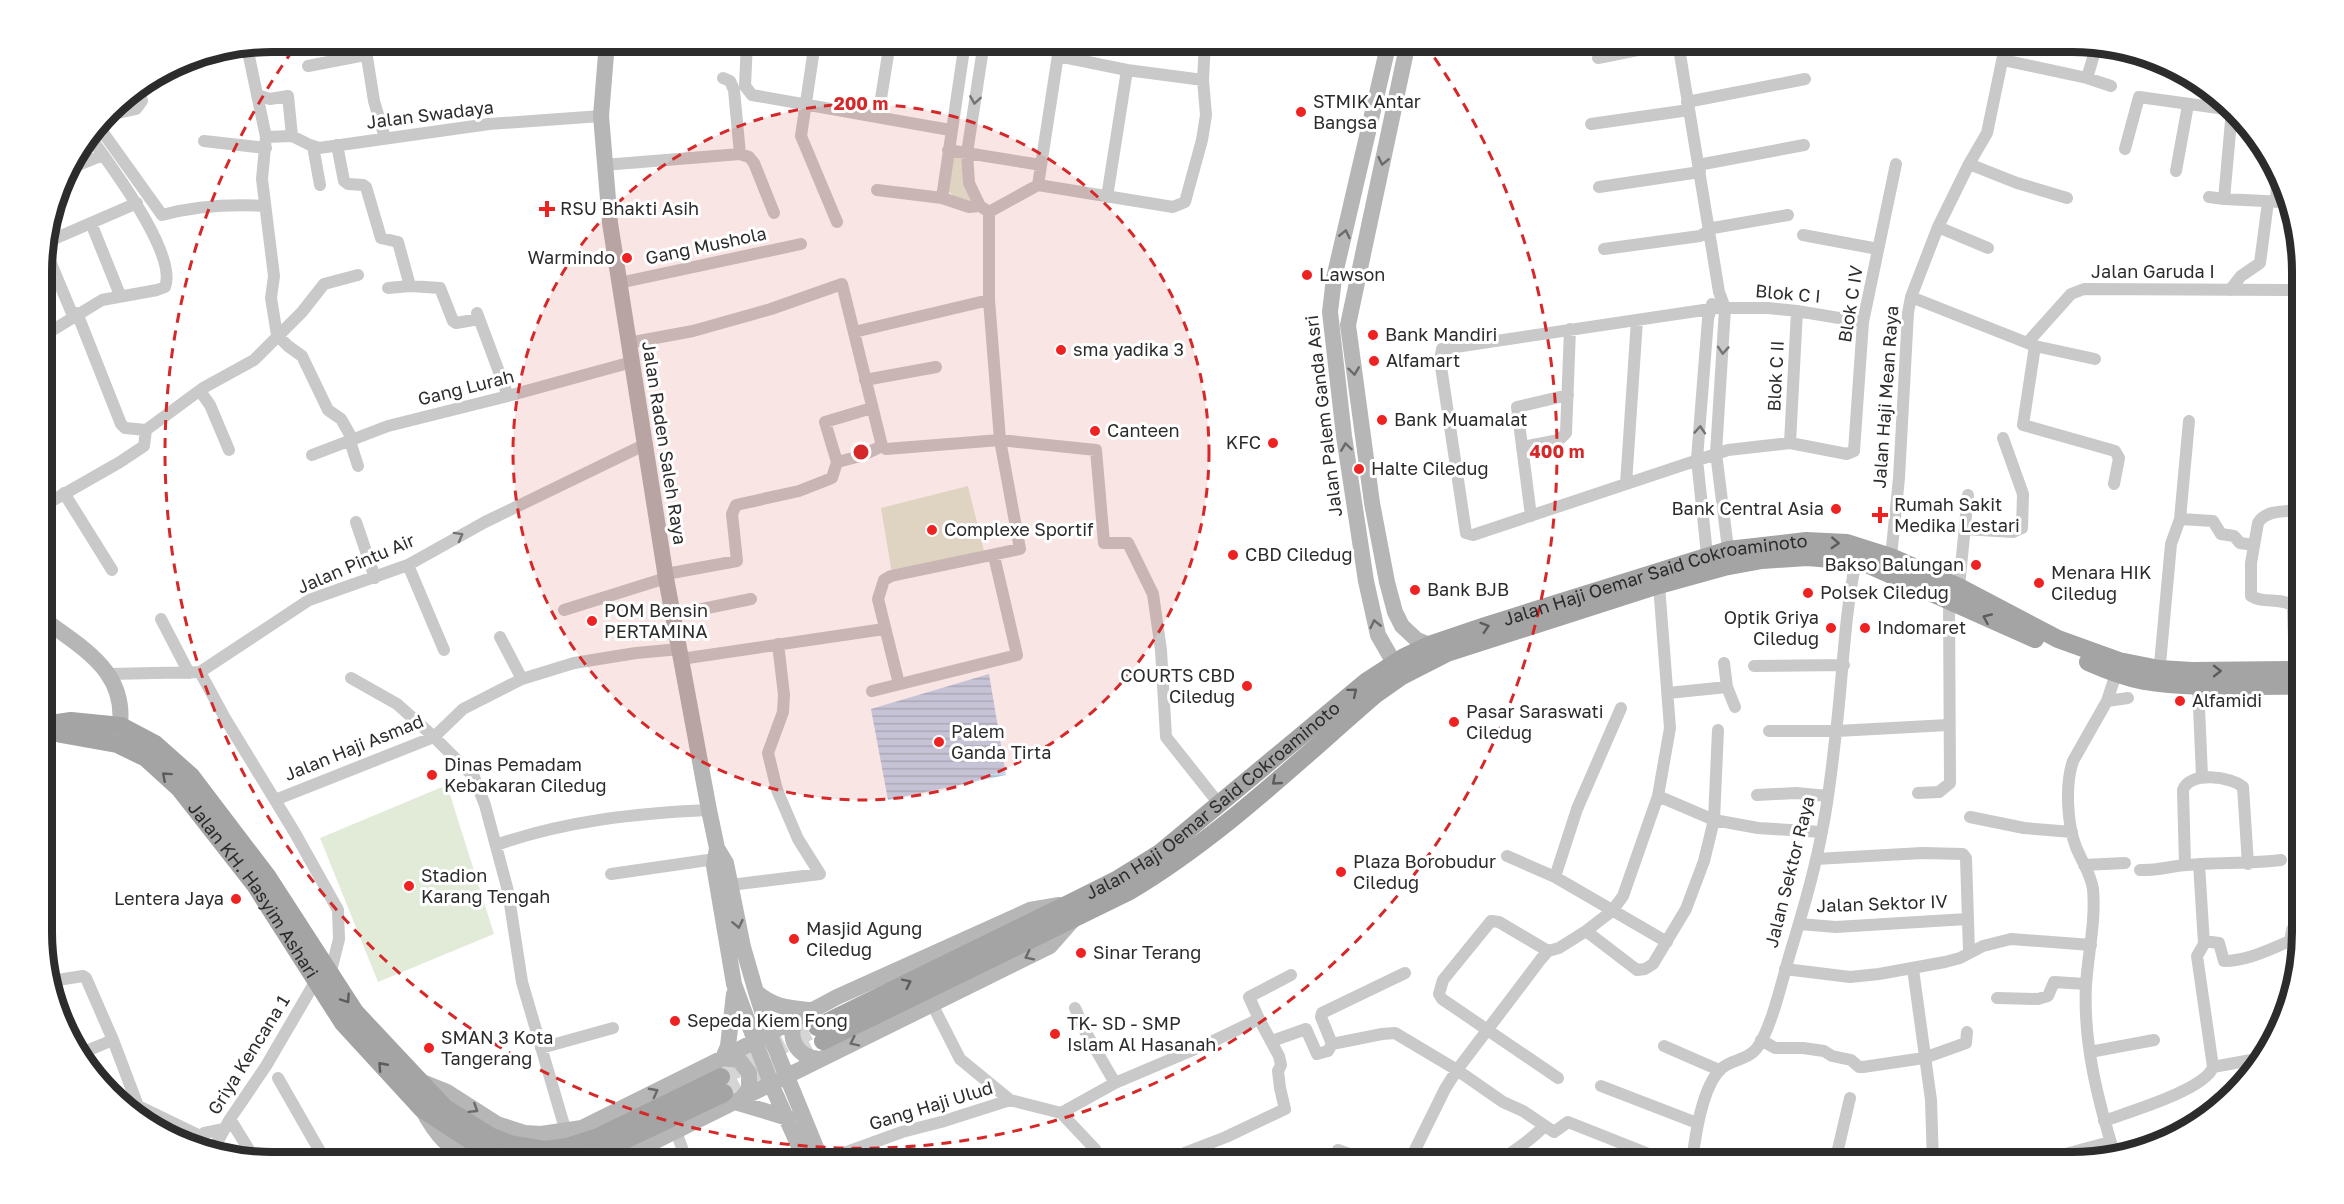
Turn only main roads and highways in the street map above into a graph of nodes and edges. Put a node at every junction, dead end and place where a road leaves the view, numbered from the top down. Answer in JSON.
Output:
{"nodes":[{"id":1,"x":1730,"y":558,"type":"junction"},
{"id":2,"x":1708,"y":564,"type":"junction"},
{"id":3,"x":1954,"y":594,"type":"junction"},
{"id":4,"x":1398,"y":670,"type":"junction"},
{"id":5,"x":2292,"y":675,"type":"edge"},
{"id":6,"x":2159,"y":676,"type":"junction"},
{"id":7,"x":2292,"y":676,"type":"edge"},
{"id":8,"x":52,"y":730,"type":"edge"},
{"id":9,"x":1072,"y":911,"type":"junction"},
{"id":10,"x":322,"y":978,"type":"junction"},
{"id":11,"x":812,"y":1024,"type":"tunnel mouth"},
{"id":12,"x":490,"y":1152,"type":"edge"},
{"id":13,"x":601,"y":1152,"type":"edge"}],
"edges":[{"from":1,"to":2,"type":"main road","name":"Jalan Haji Oemar Said Cokroaminoto"},
{"from":1,"to":3,"type":"main road","name":"Jalan Haji Oemar Said Cokroaminoto"},
{"from":1,"to":3,"type":"main road","name":"Jalan Haji Oemar Said Cokroaminoto","one_way":true},
{"from":2,"to":4,"type":"main road","name":"Jalan Haji Oemar Said Cokroaminoto"},
{"from":4,"to":2,"type":"main road","name":"Jalan Haji Oemar Said Cokroaminoto","one_way":true},
{"from":3,"to":6,"type":"main road","name":"Jalan Haji Oemar Said Cokroaminoto"},
{"from":9,"to":4,"type":"main road","name":"Jalan Haji Oemar Said Cokroaminoto","one_way":true},
{"from":4,"to":9,"type":"main road","name":"Jalan Haji Oemar Said Cokroaminoto","one_way":true},
{"from":6,"to":5,"type":"main road","name":"Jalan Haji Oemar Said Cokroaminoto","one_way":true},
{"from":6,"to":7,"type":"main road","name":"Jalan Haji Oemar Said Cokroaminoto"},
{"from":8,"to":10,"type":"main road","name":"Jalan KH. Hasyim Ashari"},
{"from":9,"to":11,"type":"main road","name":"Jalan Haji Oemar Said Cokroaminoto"},
{"from":12,"to":10,"type":"main road","name":"Jalan KH. Hasyim Ashari","one_way":true},
{"from":10,"to":13,"type":"main road","name":"Jalan KH. Hasyim Ashari","one_way":true}]}
